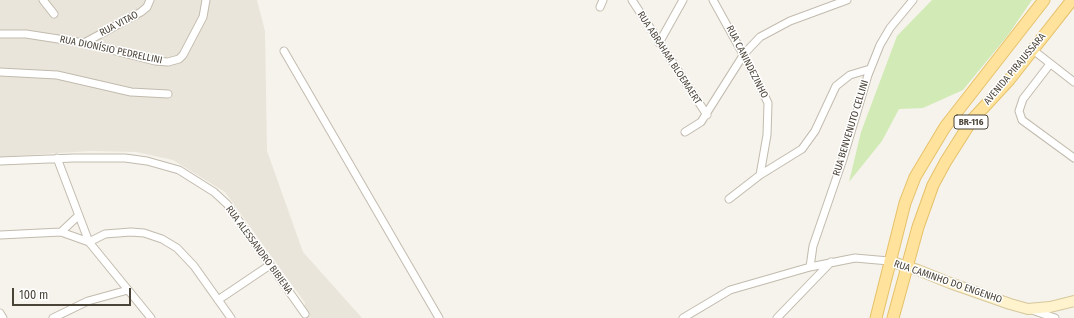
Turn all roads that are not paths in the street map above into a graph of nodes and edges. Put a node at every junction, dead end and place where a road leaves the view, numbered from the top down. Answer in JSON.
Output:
{"nodes":[{"id":1,"x":43,"y":0,"type":"edge"},
{"id":2,"x":150,"y":0,"type":"edge"},
{"id":3,"x":206,"y":0,"type":"edge"},
{"id":4,"x":632,"y":0,"type":"edge"},
{"id":5,"x":683,"y":0,"type":"edge"},
{"id":6,"x":713,"y":0,"type":"edge"},
{"id":7,"x":847,"y":0,"type":"edge"},
{"id":8,"x":914,"y":0,"type":"edge"},
{"id":9,"x":1044,"y":0,"type":"edge"},
{"id":10,"x":1072,"y":0,"type":"edge"},
{"id":11,"x":54,"y":14,"type":"dead end"},
{"id":12,"x":0,"y":34,"type":"edge"},
{"id":13,"x":84,"y":42,"type":"junction"},
{"id":14,"x":659,"y":43,"type":"junction"},
{"id":15,"x":1032,"y":50,"type":"junction"},
{"id":16,"x":284,"y":51,"type":"dead end"},
{"id":17,"x":744,"y":54,"type":"junction"},
{"id":18,"x":1050,"y":64,"type":"junction"},
{"id":19,"x":870,"y":69,"type":"junction"},
{"id":20,"x":0,"y":72,"type":"edge"},
{"id":21,"x":1074,"y":82,"type":"edge"},
{"id":22,"x":168,"y":94,"type":"dead end"},
{"id":23,"x":707,"y":115,"type":"junction"},
{"id":24,"x":684,"y":132,"type":"dead end"},
{"id":25,"x":57,"y":158,"type":"junction"},
{"id":26,"x":1074,"y":158,"type":"edge"},
{"id":27,"x":0,"y":161,"type":"edge"},
{"id":28,"x":760,"y":175,"type":"junction"},
{"id":29,"x":729,"y":199,"type":"dead end"},
{"id":30,"x":78,"y":216,"type":"junction"},
{"id":31,"x":61,"y":232,"type":"junction"},
{"id":32,"x":0,"y":235,"type":"edge"},
{"id":33,"x":89,"y":242,"type":"junction"},
{"id":34,"x":889,"y":261,"type":"junction"},
{"id":35,"x":831,"y":262,"type":"junction"},
{"id":36,"x":270,"y":265,"type":"junction"},
{"id":37,"x":907,"y":266,"type":"junction"},
{"id":38,"x":810,"y":267,"type":"junction"},
{"id":39,"x":128,"y":290,"type":"junction"},
{"id":40,"x":218,"y":300,"type":"junction"},
{"id":41,"x":1074,"y":301,"type":"edge"},
{"id":42,"x":1028,"y":309,"type":"junction"},
{"id":43,"x":0,"y":313,"type":"edge"},
{"id":44,"x":305,"y":314,"type":"dead end"},
{"id":45,"x":3,"y":318,"type":"edge"},
{"id":46,"x":53,"y":318,"type":"edge"},
{"id":47,"x":151,"y":318,"type":"edge"},
{"id":48,"x":231,"y":318,"type":"edge"},
{"id":49,"x":439,"y":318,"type":"edge"},
{"id":50,"x":683,"y":318,"type":"edge"},
{"id":51,"x":777,"y":318,"type":"edge"},
{"id":52,"x":876,"y":318,"type":"edge"},
{"id":53,"x":893,"y":318,"type":"edge"},
{"id":54,"x":1055,"y":318,"type":"edge"}],
"edges":[{"from":1,"to":11,"type":"street"},
{"from":2,"to":13,"type":"street","name":"RUA VITAO"},
{"from":3,"to":13,"type":"street","name":"RUA DIONÍSIO PEDRELLINI"},
{"from":4,"to":14,"type":"street","name":"RUA ABRAHAM BLOEMAERT"},
{"from":5,"to":14,"type":"street"},
{"from":6,"to":17,"type":"street","name":"RUA CANINDEZINHO"},
{"from":7,"to":17,"type":"street"},
{"from":8,"to":19,"type":"street","name":"RUA BENVENUTO CELLINI"},
{"from":9,"to":34,"type":"main road","name":"AVENIDA PIRAJUSSARA","number":"BR-116"},
{"from":10,"to":15,"type":"main road","name":"AVENIDA PIRAJUSSARA","number":"BR-116"},
{"from":12,"to":13,"type":"street","name":"RUA DIONÍSIO PEDRELLINI"},
{"from":14,"to":23,"type":"street","name":"RUA ABRAHAM BLOEMAERT"},
{"from":15,"to":18,"type":"street"},
{"from":15,"to":37,"type":"main road","name":"AVENIDA PIRAJUSSARA","number":"BR-116"},
{"from":16,"to":49,"type":"street"},
{"from":17,"to":23,"type":"street"},
{"from":17,"to":28,"type":"street","name":"RUA CANINDEZINHO"},
{"from":18,"to":21,"type":"street"},
{"from":18,"to":26,"type":"street"},
{"from":19,"to":28,"type":"street"},
{"from":19,"to":38,"type":"street","name":"RUA BENVENUTO CELLINI"},
{"from":20,"to":22,"type":"street"},
{"from":23,"to":24,"type":"street"},
{"from":25,"to":27,"type":"street","name":"RUA ALESSANDRO BIBIENA"},
{"from":25,"to":30,"type":"street"},
{"from":25,"to":36,"type":"street","name":"RUA ALESSANDRO BIBIENA"},
{"from":28,"to":29,"type":"street"},
{"from":30,"to":31,"type":"street"},
{"from":30,"to":33,"type":"street"},
{"from":31,"to":32,"type":"street"},
{"from":31,"to":33,"type":"street"},
{"from":33,"to":39,"type":"street"},
{"from":33,"to":40,"type":"street"},
{"from":34,"to":35,"type":"street","name":"RUA CAMINHO DO ENGENHO"},
{"from":34,"to":37,"type":"street","name":"RUA CAMINHO DO ENGENHO"},
{"from":34,"to":52,"type":"main road","name":"AVENIDA PIRAJUSSARA","number":"BR-116"},
{"from":35,"to":38,"type":"street","name":"RUA CAMINHO DO ENGENHO"},
{"from":35,"to":51,"type":"street"},
{"from":36,"to":40,"type":"street"},
{"from":36,"to":44,"type":"street","name":"RUA ALESSANDRO BIBIENA"},
{"from":37,"to":42,"type":"street","name":"RUA CAMINHO DO ENGENHO"},
{"from":37,"to":53,"type":"main road","name":"AVENIDA PIRAJUSSARA","number":"BR-116"},
{"from":38,"to":50,"type":"street","name":"RUA CAMINHO DO ENGENHO"},
{"from":39,"to":46,"type":"street"},
{"from":39,"to":47,"type":"street"},
{"from":40,"to":48,"type":"street"},
{"from":41,"to":42,"type":"street","name":"RUA CAMINHO DO ENGENHO"},
{"from":42,"to":54,"type":"street"},
{"from":43,"to":45,"type":"street"}]}
